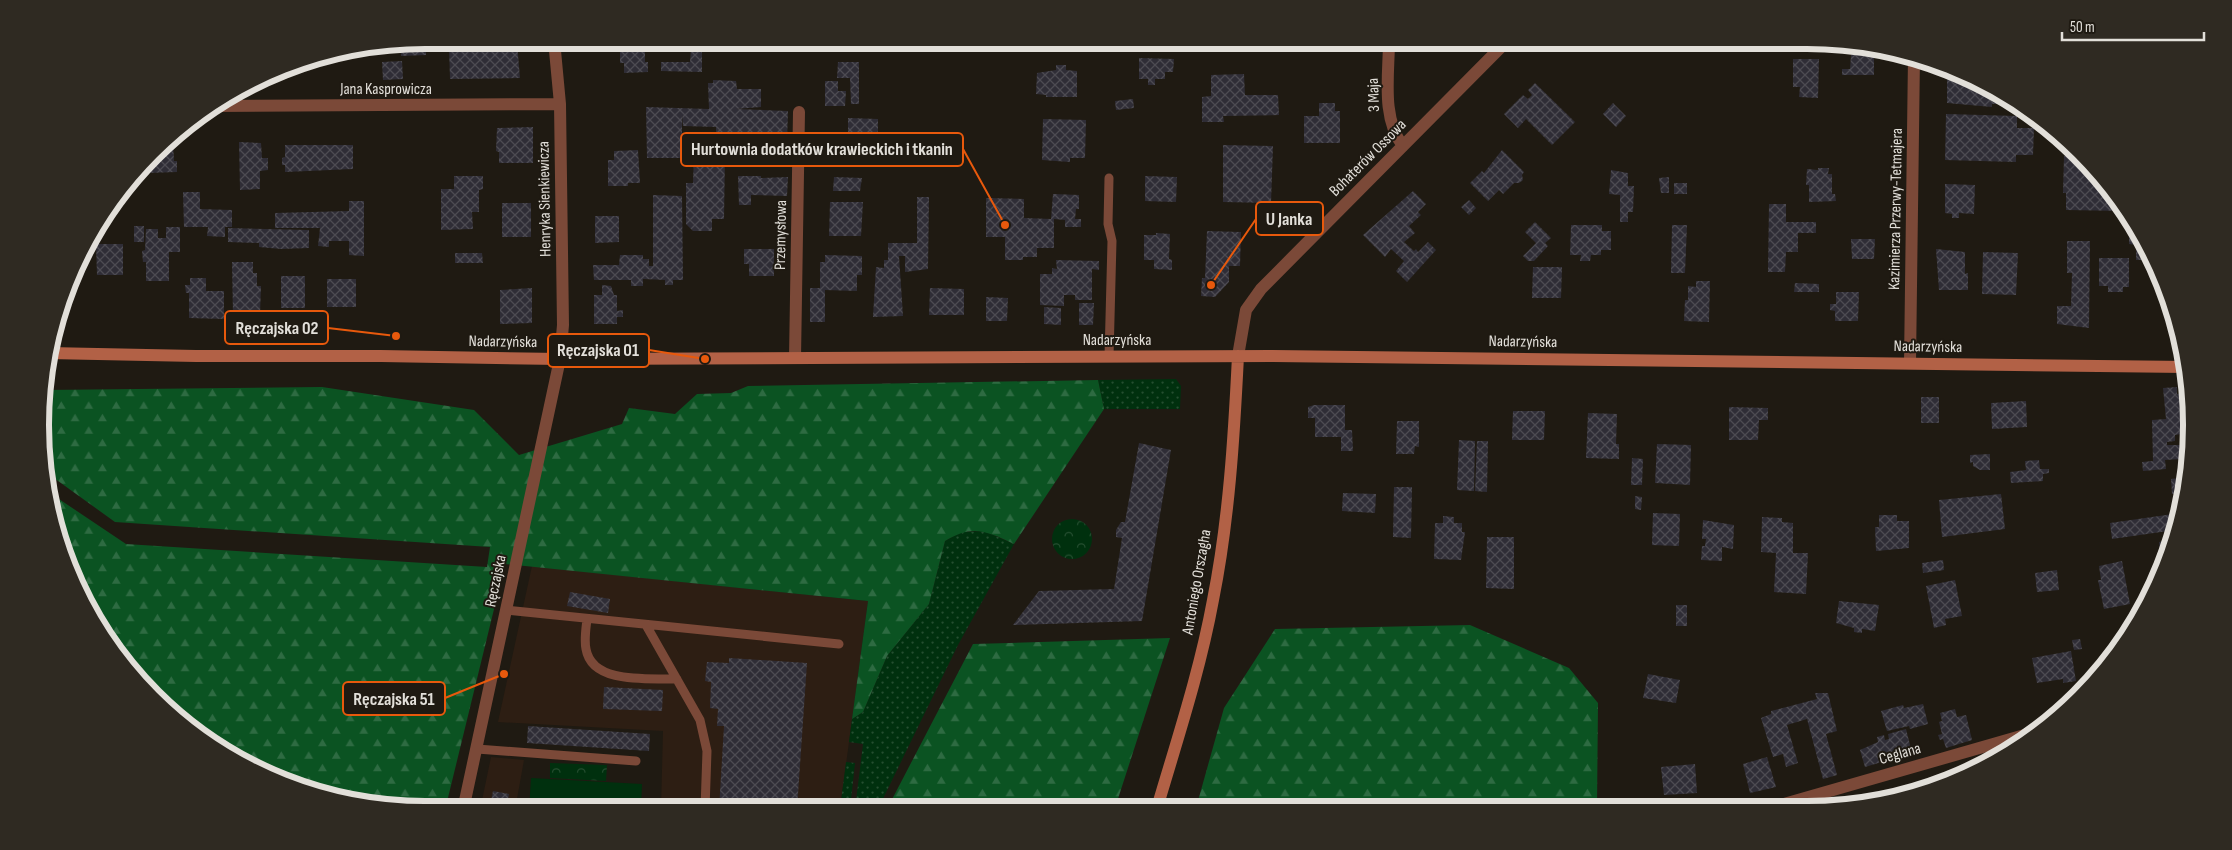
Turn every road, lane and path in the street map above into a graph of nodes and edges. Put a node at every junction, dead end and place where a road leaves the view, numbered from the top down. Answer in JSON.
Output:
{"nodes":[{"id":1,"x":555,"y":49,"type":"edge"},
{"id":2,"x":1389,"y":49,"type":"edge"},
{"id":3,"x":1499,"y":49,"type":"edge"},
{"id":4,"x":1915,"y":65,"type":"edge"},
{"id":5,"x":560,"y":104,"type":"junction"},
{"id":6,"x":226,"y":106,"type":"edge"},
{"id":7,"x":799,"y":112,"type":"dead end"},
{"id":8,"x":1402,"y":146,"type":"junction"},
{"id":9,"x":1109,"y":178,"type":"dead end"},
{"id":10,"x":56,"y":353,"type":"edge"},
{"id":11,"x":1109,"y":356,"type":"junction"},
{"id":12,"x":1238,"y":356,"type":"junction"},
{"id":13,"x":795,"y":358,"type":"junction"},
{"id":14,"x":560,"y":359,"type":"junction"},
{"id":15,"x":1910,"y":363,"type":"junction"},
{"id":16,"x":2178,"y":367,"type":"edge"},
{"id":17,"x":506,"y":610,"type":"junction"},
{"id":18,"x":587,"y":618,"type":"junction"},
{"id":19,"x":646,"y":625,"type":"junction"},
{"id":20,"x":839,"y":644,"type":"dead end"},
{"id":21,"x":677,"y":679,"type":"junction"},
{"id":22,"x":2017,"y":737,"type":"edge"},
{"id":23,"x":477,"y":748,"type":"junction"},
{"id":24,"x":636,"y":760,"type":"dead end"},
{"id":25,"x":466,"y":801,"type":"edge"},
{"id":26,"x":705,"y":801,"type":"edge"},
{"id":27,"x":1158,"y":801,"type":"edge"},
{"id":28,"x":1795,"y":801,"type":"edge"}],
"edges":[{"from":1,"to":5,"type":"street","name":"Henryka Sienkiewicza"},
{"from":2,"to":8,"type":"street","name":"3 Maja"},
{"from":3,"to":8,"type":"street","name":"Bohaterów Ossowa"},
{"from":4,"to":15,"type":"street","name":"Kazimierza Przerwy-Tetmajera"},
{"from":5,"to":6,"type":"street","name":"Jana Kasprowicza"},
{"from":5,"to":14,"type":"street","name":"Henryka Sienkiewicza"},
{"from":7,"to":13,"type":"street","name":"Przemysłowa"},
{"from":8,"to":12,"type":"street","name":"Bohaterów Ossowa"},
{"from":9,"to":11,"type":"lane"},
{"from":10,"to":14,"type":"main road","name":"Nadarzyńska"},
{"from":11,"to":12,"type":"main road","name":"Nadarzyńska"},
{"from":11,"to":13,"type":"main road","name":"Nadarzyńska"},
{"from":12,"to":15,"type":"main road","name":"Nadarzyńska"},
{"from":12,"to":27,"type":"main road","name":"Antoniego Orszagha"},
{"from":13,"to":14,"type":"main road","name":"Nadarzyńska"},
{"from":14,"to":17,"type":"street","name":"Ręczajska"},
{"from":15,"to":16,"type":"main road","name":"Nadarzyńska"},
{"from":17,"to":18,"type":"lane"},
{"from":17,"to":23,"type":"street","name":"Ręczajska"},
{"from":18,"to":19,"type":"lane"},
{"from":18,"to":21,"type":"lane"},
{"from":19,"to":20,"type":"lane"},
{"from":19,"to":21,"type":"lane"},
{"from":21,"to":26,"type":"lane"},
{"from":22,"to":28,"type":"street","name":"Ceglana"},
{"from":23,"to":24,"type":"lane"},
{"from":23,"to":25,"type":"street","name":"Ręczajska"}]}
